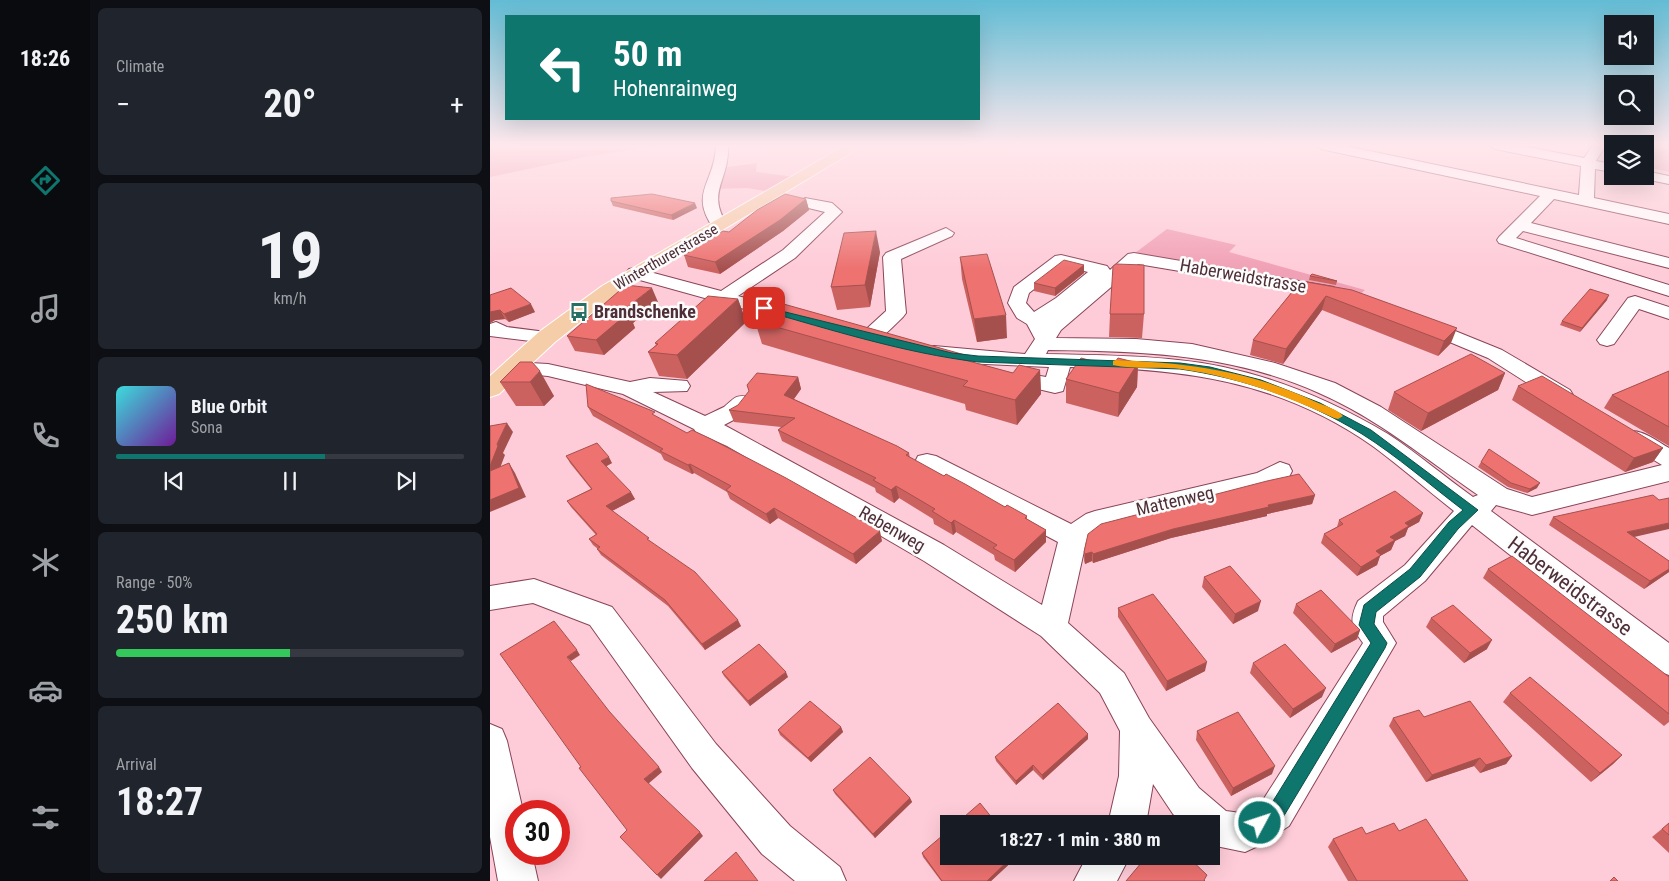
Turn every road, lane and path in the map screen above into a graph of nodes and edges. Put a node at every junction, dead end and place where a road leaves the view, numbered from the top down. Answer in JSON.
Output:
{"nodes":[{"id":1,"x":714,"y":186,"type":"edge"},
{"id":2,"x":787,"y":186,"type":"edge"},
{"id":3,"x":1514,"y":186,"type":"edge"},
{"id":4,"x":1587,"y":186,"type":"edge"},
{"id":5,"x":1551,"y":194,"type":"junction"},
{"id":6,"x":1586,"y":201,"type":"junction"},
{"id":7,"x":805,"y":203,"type":"edge"},
{"id":8,"x":1669,"y":219,"type":"edge"},
{"id":9,"x":1519,"y":225,"type":"junction"},
{"id":10,"x":720,"y":226,"type":"junction"},
{"id":11,"x":946,"y":233,"type":"dead end"},
{"id":12,"x":1669,"y":263,"type":"edge"},
{"id":13,"x":635,"y":273,"type":"junction"},
{"id":14,"x":1669,"y":291,"type":"edge"},
{"id":15,"x":1346,"y":295,"type":"edge"},
{"id":16,"x":724,"y":298,"type":"junction"},
{"id":17,"x":1669,"y":313,"type":"edge"},
{"id":18,"x":1409,"y":319,"type":"edge"},
{"id":19,"x":1035,"y":320,"type":"dead end"},
{"id":20,"x":821,"y":324,"type":"edge"},
{"id":21,"x":490,"y":330,"type":"edge"},
{"id":22,"x":547,"y":337,"type":"junction"},
{"id":23,"x":1607,"y":340,"type":"dead end"},
{"id":24,"x":892,"y":343,"type":"edge"},
{"id":25,"x":915,"y":348,"type":"edge"},
{"id":26,"x":1037,"y":356,"type":"junction"},
{"id":27,"x":512,"y":368,"type":"junction"},
{"id":28,"x":679,"y":386,"type":"dead end"},
{"id":29,"x":630,"y":389,"type":"junction"},
{"id":30,"x":490,"y":390,"type":"edge"},
{"id":31,"x":741,"y":402,"type":"edge"},
{"id":32,"x":1578,"y":404,"type":"edge"},
{"id":33,"x":704,"y":427,"type":"junction"},
{"id":34,"x":1619,"y":429,"type":"edge"},
{"id":35,"x":1669,"y":459,"type":"edge"},
{"id":36,"x":927,"y":462,"type":"dead end"},
{"id":37,"x":1280,"y":471,"type":"dead end"},
{"id":38,"x":1669,"y":472,"type":"edge"},
{"id":39,"x":1485,"y":503,"type":"junction"},
{"id":40,"x":1073,"y":536,"type":"junction"},
{"id":41,"x":490,"y":598,"type":"edge"},
{"id":42,"x":1052,"y":627,"type":"junction"},
{"id":43,"x":1669,"y":661,"type":"edge"},
{"id":44,"x":1137,"y":729,"type":"junction"},
{"id":45,"x":490,"y":741,"type":"edge"},
{"id":46,"x":1129,"y":815,"type":"edge"},
{"id":47,"x":1105,"y":865,"type":"edge"},
{"id":48,"x":518,"y":881,"type":"edge"},
{"id":49,"x":826,"y":881,"type":"edge"},
{"id":50,"x":1094,"y":881,"type":"edge"}],
"edges":[{"from":1,"to":10,"type":"street"},
{"from":2,"to":10,"type":"main road","name":"Winterthurerstrasse"},
{"from":3,"to":5,"type":"street"},
{"from":4,"to":6,"type":"street"},
{"from":5,"to":6,"type":"street"},
{"from":5,"to":9,"type":"street"},
{"from":6,"to":8,"type":"street"},
{"from":7,"to":16,"type":"street"},
{"from":9,"to":12,"type":"street"},
{"from":9,"to":14,"type":"street"},
{"from":10,"to":13,"type":"main road","name":"Winterthurerstrasse"},
{"from":11,"to":24,"type":"street"},
{"from":13,"to":16,"type":"street"},
{"from":13,"to":22,"type":"main road","name":"Winterthurerstrasse"},
{"from":15,"to":26,"type":"street","name":"Haberweidstrasse"},
{"from":16,"to":20,"type":"street"},
{"from":17,"to":23,"type":"street"},
{"from":18,"to":32,"type":"street"},
{"from":19,"to":26,"type":"street"},
{"from":21,"to":22,"type":"street"},
{"from":22,"to":27,"type":"main road","name":"Winterthurerstrasse"},
{"from":25,"to":26,"type":"street","name":"Haberweidstrasse"},
{"from":26,"to":39,"type":"street","name":"Haberweidstrasse"},
{"from":26,"to":39,"type":"lane"},
{"from":27,"to":29,"type":"street","name":"Rebenweg"},
{"from":27,"to":30,"type":"main road","name":"Winterthurerstrasse"},
{"from":28,"to":29,"type":"street"},
{"from":29,"to":33,"type":"street","name":"Rebenweg"},
{"from":31,"to":33,"type":"street"},
{"from":33,"to":42,"type":"street","name":"Rebenweg"},
{"from":34,"to":35,"type":"street"},
{"from":36,"to":40,"type":"street"},
{"from":37,"to":40,"type":"street","name":"Mattenweg"},
{"from":38,"to":39,"type":"street","name":"Haberweidstrasse"},
{"from":39,"to":43,"type":"street","name":"Haberweidstrasse"},
{"from":39,"to":44,"type":"street"},
{"from":40,"to":42,"type":"street"},
{"from":41,"to":49,"type":"street"},
{"from":42,"to":44,"type":"street","name":"Rebenweg"},
{"from":44,"to":46,"type":"street","name":"Rebenweg"},
{"from":45,"to":48,"type":"street"},
{"from":47,"to":50,"type":"street"}]}
